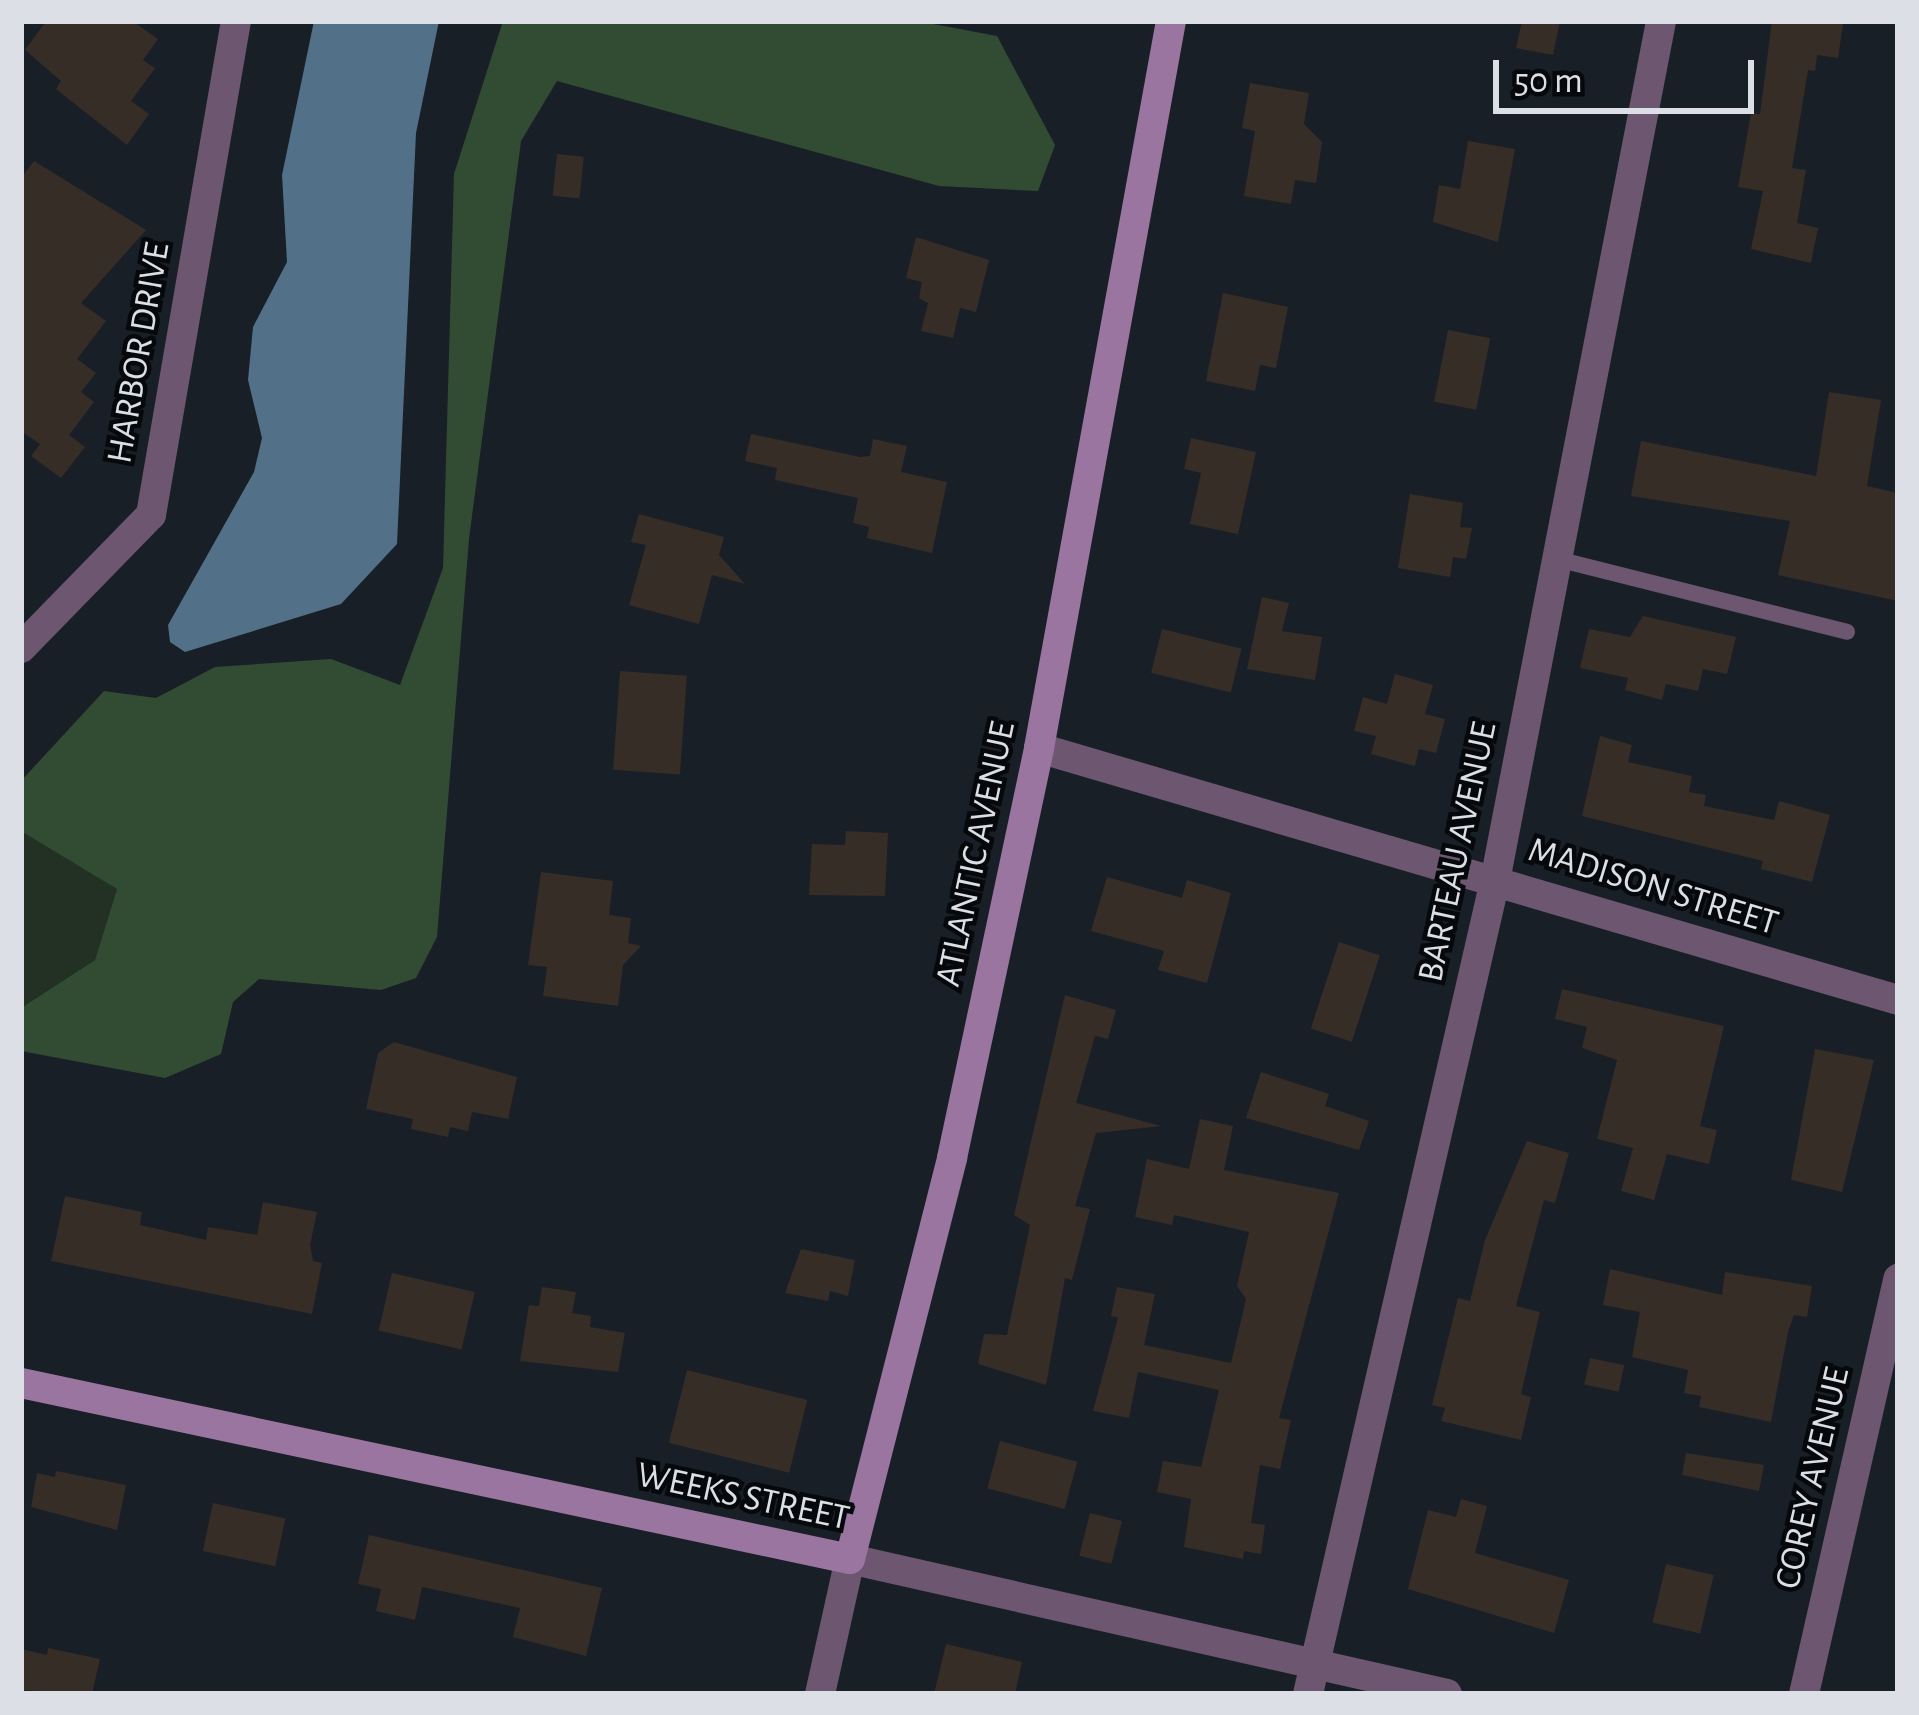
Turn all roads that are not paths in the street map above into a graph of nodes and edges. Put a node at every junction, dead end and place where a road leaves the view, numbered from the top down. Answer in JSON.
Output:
{"nodes":[{"id":1,"x":236,"y":21,"type":"edge"},
{"id":2,"x":1171,"y":21,"type":"edge"},
{"id":3,"x":1661,"y":21,"type":"edge"},
{"id":4,"x":1557,"y":559,"type":"junction"},
{"id":5,"x":1847,"y":632,"type":"dead end"},
{"id":6,"x":21,"y":648,"type":"edge"},
{"id":7,"x":1039,"y":748,"type":"junction"},
{"id":8,"x":1495,"y":881,"type":"junction"},
{"id":9,"x":1898,"y":1000,"type":"edge"},
{"id":10,"x":1898,"y":1279,"type":"edge"},
{"id":11,"x":21,"y":1383,"type":"edge"},
{"id":12,"x":850,"y":1559,"type":"junction"},
{"id":13,"x":1310,"y":1681,"type":"edge"},
{"id":14,"x":820,"y":1694,"type":"edge"},
{"id":15,"x":1447,"y":1694,"type":"edge"},
{"id":16,"x":1804,"y":1694,"type":"edge"}],
"edges":[{"from":1,"to":6,"type":"street","name":"HARBOR DRIVE"},
{"from":2,"to":7,"type":"main road","name":"ATLANTIC AVENUE"},
{"from":3,"to":4,"type":"street","name":"BARTEAU AVENUE"},
{"from":4,"to":5,"type":"lane"},
{"from":4,"to":8,"type":"street","name":"BARTEAU AVENUE"},
{"from":7,"to":8,"type":"street","name":"MADISON STREET"},
{"from":7,"to":12,"type":"main road","name":"ATLANTIC AVENUE"},
{"from":8,"to":9,"type":"street","name":"MADISON STREET"},
{"from":8,"to":13,"type":"street","name":"BARTEAU AVENUE"},
{"from":10,"to":16,"type":"street","name":"COREY AVENUE"},
{"from":11,"to":12,"type":"main road","name":"WEEKS STREET"},
{"from":12,"to":13,"type":"street","name":"WEEKS STREET"},
{"from":12,"to":14,"type":"street","name":"ATLANTIC AVENUE"},
{"from":13,"to":15,"type":"street","name":"WEEKS STREET"}]}
